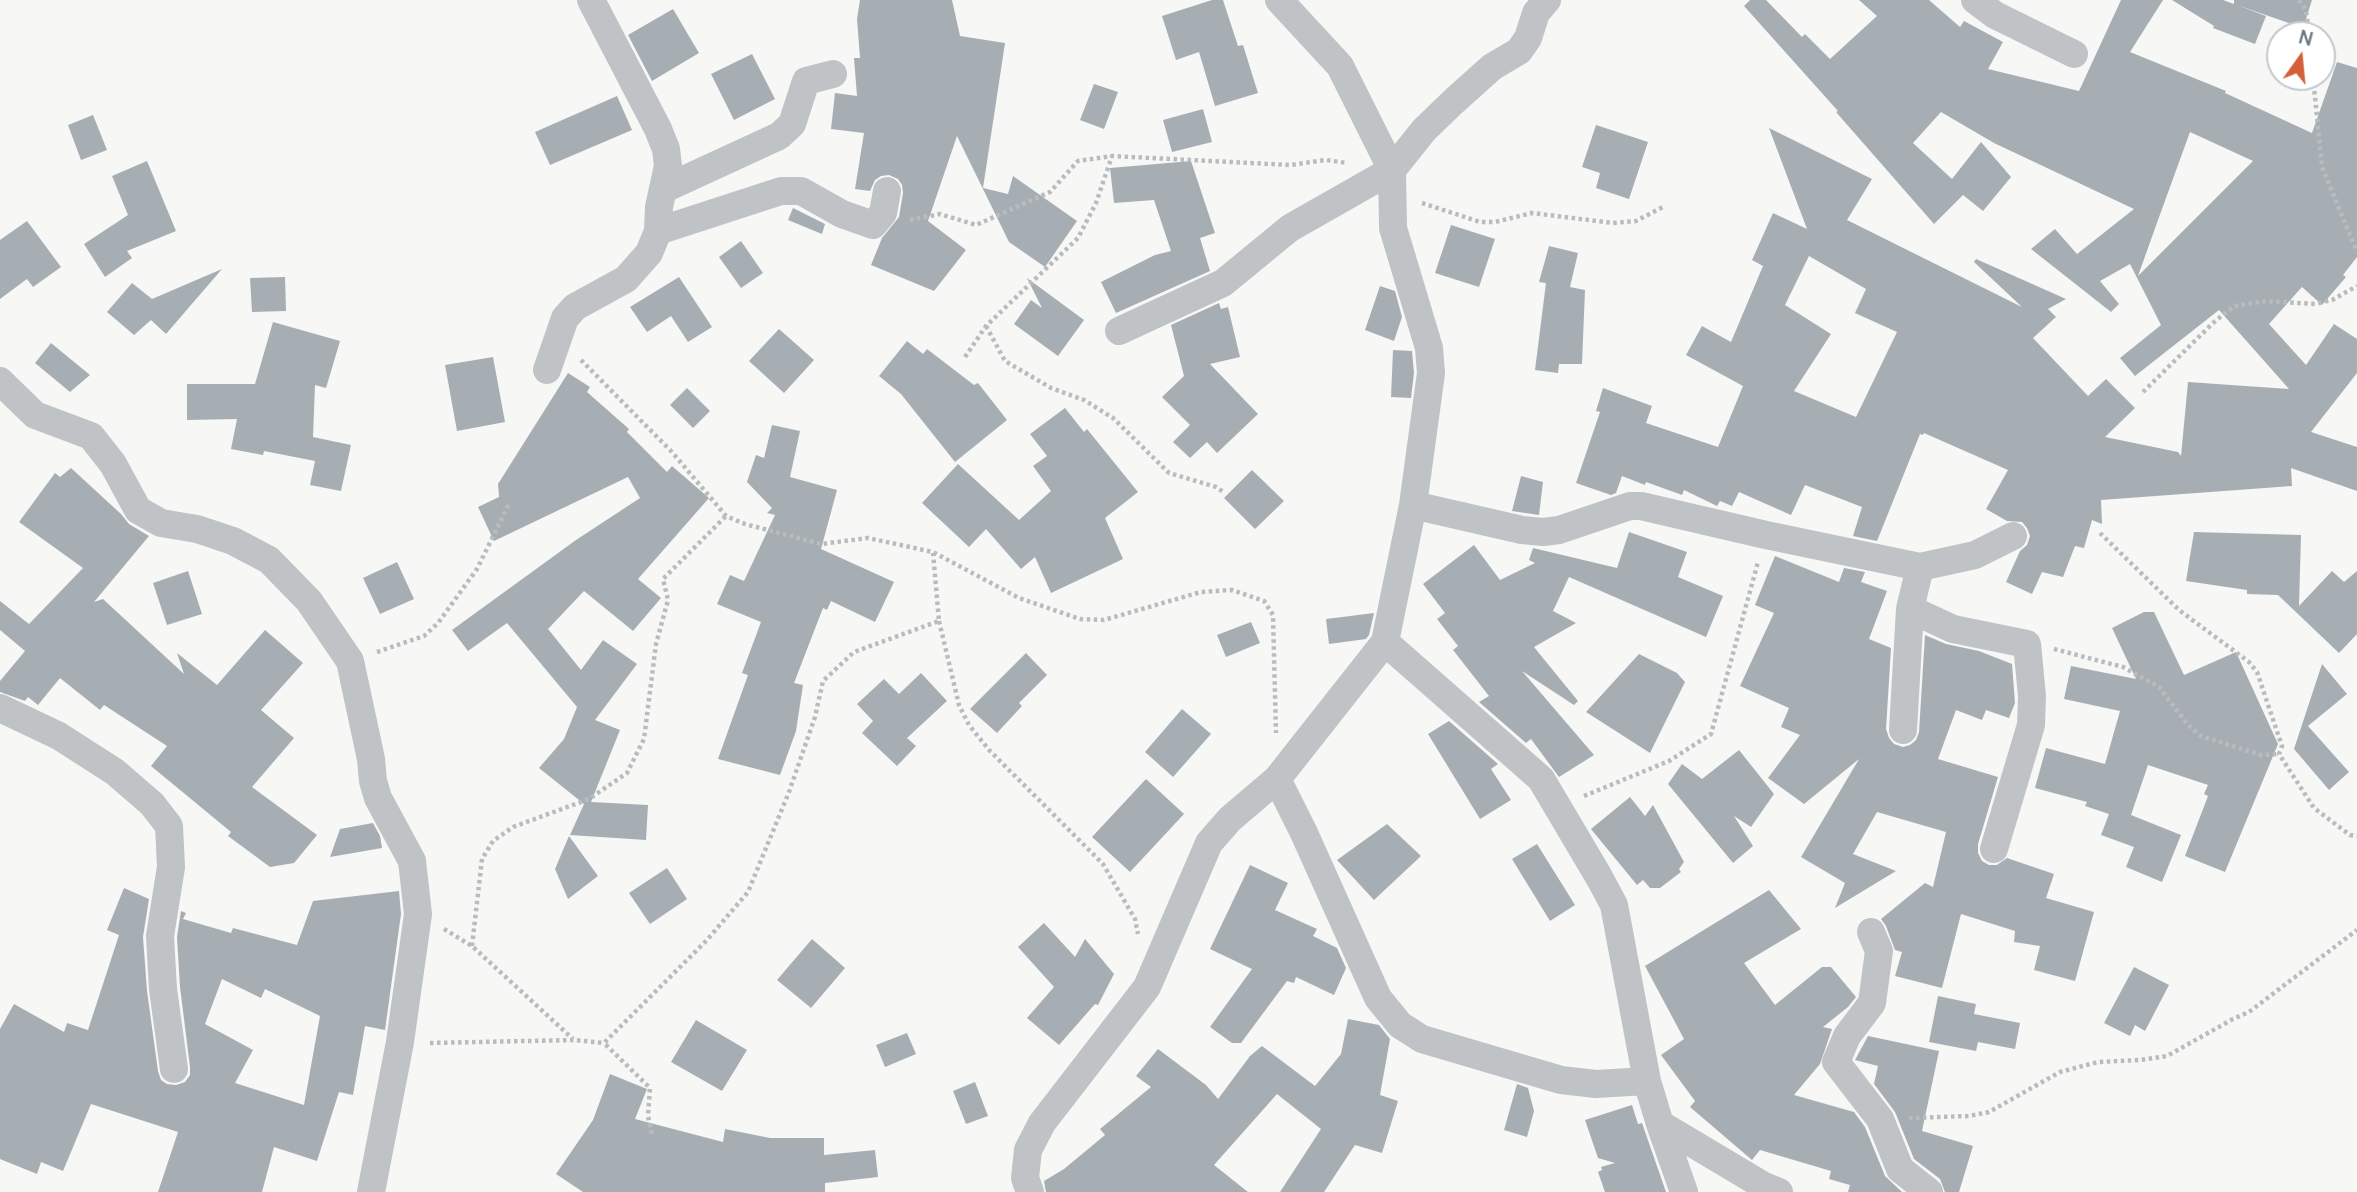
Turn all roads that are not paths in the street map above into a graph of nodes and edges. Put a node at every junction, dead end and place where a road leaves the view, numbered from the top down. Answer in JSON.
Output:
{"nodes":[{"id":1,"x":591,"y":0,"type":"edge"},
{"id":2,"x":1279,"y":0,"type":"edge"},
{"id":3,"x":1547,"y":0,"type":"edge"},
{"id":4,"x":1975,"y":0,"type":"edge"},
{"id":5,"x":2074,"y":54,"type":"dead end"},
{"id":6,"x":833,"y":74,"type":"dead end"},
{"id":7,"x":1392,"y":181,"type":"junction"},
{"id":8,"x":664,"y":189,"type":"junction"},
{"id":9,"x":887,"y":191,"type":"dead end"},
{"id":10,"x":658,"y":231,"type":"junction"},
{"id":11,"x":1119,"y":331,"type":"dead end"},
{"id":12,"x":547,"y":370,"type":"dead end"},
{"id":13,"x":0,"y":381,"type":"edge"},
{"id":14,"x":1413,"y":505,"type":"junction"},
{"id":15,"x":2013,"y":536,"type":"dead end"},
{"id":16,"x":1920,"y":567,"type":"junction"},
{"id":17,"x":1910,"y":609,"type":"junction"},
{"id":18,"x":1385,"y":642,"type":"junction"},
{"id":19,"x":0,"y":708,"type":"edge"},
{"id":20,"x":1903,"y":730,"type":"dead end"},
{"id":21,"x":1277,"y":779,"type":"junction"},
{"id":22,"x":1994,"y":849,"type":"dead end"},
{"id":23,"x":1871,"y":932,"type":"dead end"},
{"id":24,"x":174,"y":1069,"type":"dead end"},
{"id":25,"x":1647,"y":1081,"type":"junction"},
{"id":26,"x":1660,"y":1124,"type":"junction"},
{"id":27,"x":371,"y":1192,"type":"edge"},
{"id":28,"x":1030,"y":1192,"type":"edge"},
{"id":29,"x":1684,"y":1192,"type":"edge"},
{"id":30,"x":1779,"y":1192,"type":"edge"},
{"id":31,"x":1929,"y":1192,"type":"edge"}],
"edges":[{"from":1,"to":8,"type":"street"},
{"from":2,"to":7,"type":"street"},
{"from":3,"to":7,"type":"street"},
{"from":4,"to":5,"type":"street"},
{"from":6,"to":8,"type":"street"},
{"from":7,"to":11,"type":"street"},
{"from":7,"to":14,"type":"street"},
{"from":8,"to":10,"type":"street"},
{"from":9,"to":10,"type":"street"},
{"from":10,"to":12,"type":"street"},
{"from":13,"to":27,"type":"street"},
{"from":14,"to":16,"type":"street"},
{"from":14,"to":18,"type":"street"},
{"from":15,"to":16,"type":"street"},
{"from":16,"to":17,"type":"street"},
{"from":17,"to":20,"type":"street"},
{"from":17,"to":22,"type":"street"},
{"from":18,"to":21,"type":"street"},
{"from":18,"to":25,"type":"street"},
{"from":19,"to":24,"type":"street"},
{"from":21,"to":25,"type":"street"},
{"from":21,"to":28,"type":"street"},
{"from":23,"to":31,"type":"street"},
{"from":25,"to":26,"type":"street"},
{"from":26,"to":29,"type":"street"},
{"from":26,"to":30,"type":"street"}]}
